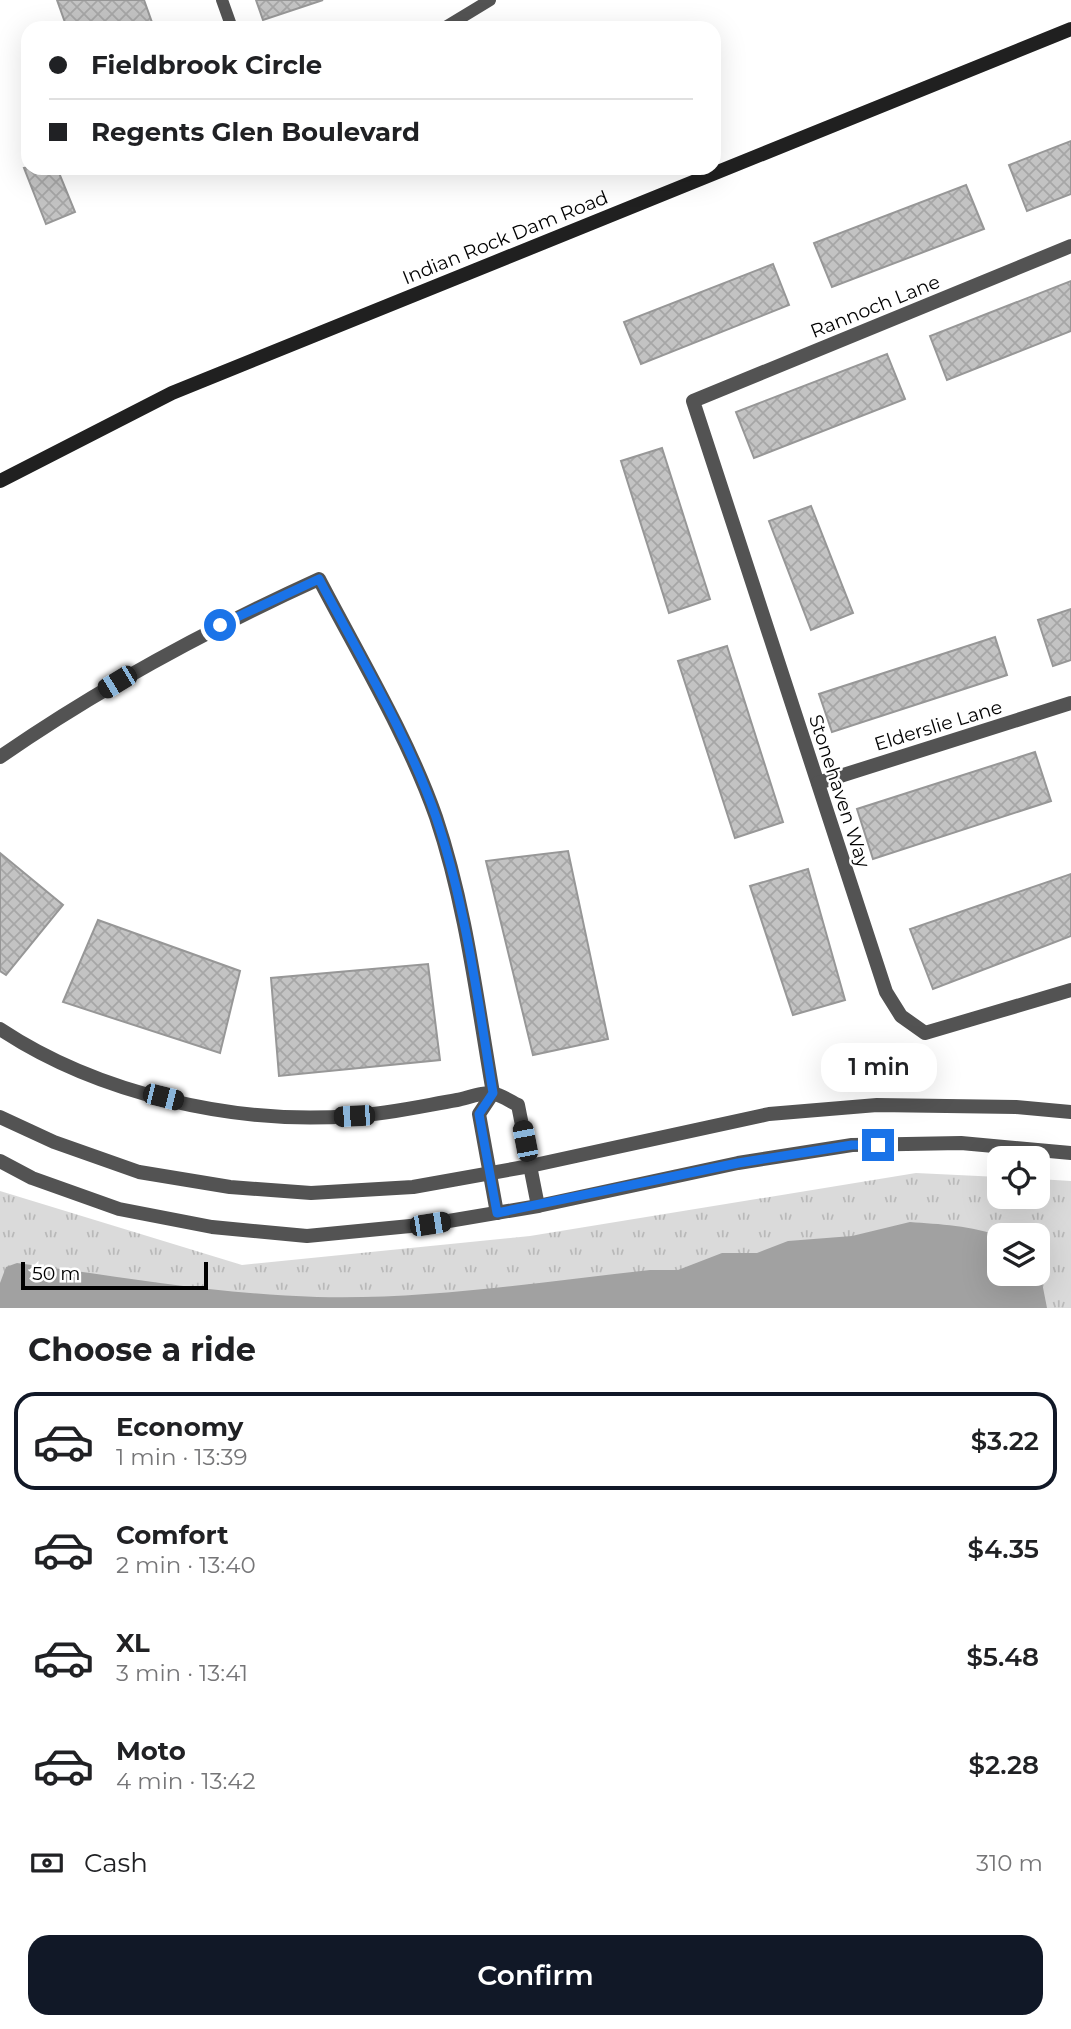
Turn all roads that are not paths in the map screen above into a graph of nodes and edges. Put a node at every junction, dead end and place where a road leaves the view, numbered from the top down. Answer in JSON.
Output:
{"nodes":[{"id":1,"x":222,"y":0,"type":"edge"},
{"id":2,"x":490,"y":0,"type":"edge"},
{"id":3,"x":230,"y":21,"type":"edge"},
{"id":4,"x":456,"y":21,"type":"edge"},
{"id":5,"x":1071,"y":29,"type":"edge"},
{"id":6,"x":721,"y":171,"type":"edge"},
{"id":7,"x":710,"y":175,"type":"edge"},
{"id":8,"x":1071,"y":246,"type":"edge"},
{"id":9,"x":693,"y":401,"type":"joint"},
{"id":10,"x":0,"y":481,"type":"edge"},
{"id":11,"x":1071,"y":704,"type":"edge"},
{"id":12,"x":0,"y":757,"type":"edge"},
{"id":13,"x":818,"y":783,"type":"junction"},
{"id":14,"x":1071,"y":990,"type":"edge"},
{"id":15,"x":0,"y":1029,"type":"edge"},
{"id":16,"x":493,"y":1093,"type":"junction"},
{"id":17,"x":1071,"y":1112,"type":"edge"},
{"id":18,"x":0,"y":1117,"type":"edge"},
{"id":19,"x":1071,"y":1153,"type":"edge"},
{"id":20,"x":0,"y":1161,"type":"edge"},
{"id":21,"x":530,"y":1166,"type":"junction"},
{"id":22,"x":490,"y":1173,"type":"junction"},
{"id":23,"x":538,"y":1206,"type":"junction"},
{"id":24,"x":497,"y":1213,"type":"junction"}],
"edges":[{"from":1,"to":3,"type":"lane"},
{"from":2,"to":4,"type":"lane"},
{"from":5,"to":6,"type":"street","name":"Indian Rock Dam Road"},
{"from":7,"to":10,"type":"street","name":"Indian Rock Dam Road"},
{"from":8,"to":9,"type":"street","name":"Rannoch Lane"},
{"from":9,"to":13,"type":"street","name":"Stonehaven Way"},
{"from":11,"to":13,"type":"street","name":"Elderslie Lane"},
{"from":12,"to":16,"type":"street"},
{"from":13,"to":14,"type":"street","name":"Stonehaven Way"},
{"from":15,"to":16,"type":"street"},
{"from":16,"to":21,"type":"street"},
{"from":16,"to":22,"type":"street"},
{"from":17,"to":21,"type":"street"},
{"from":18,"to":22,"type":"street"},
{"from":19,"to":23,"type":"street"},
{"from":20,"to":24,"type":"street"},
{"from":21,"to":22,"type":"street"},
{"from":21,"to":23,"type":"street"},
{"from":22,"to":24,"type":"street"},
{"from":23,"to":24,"type":"street"}]}
